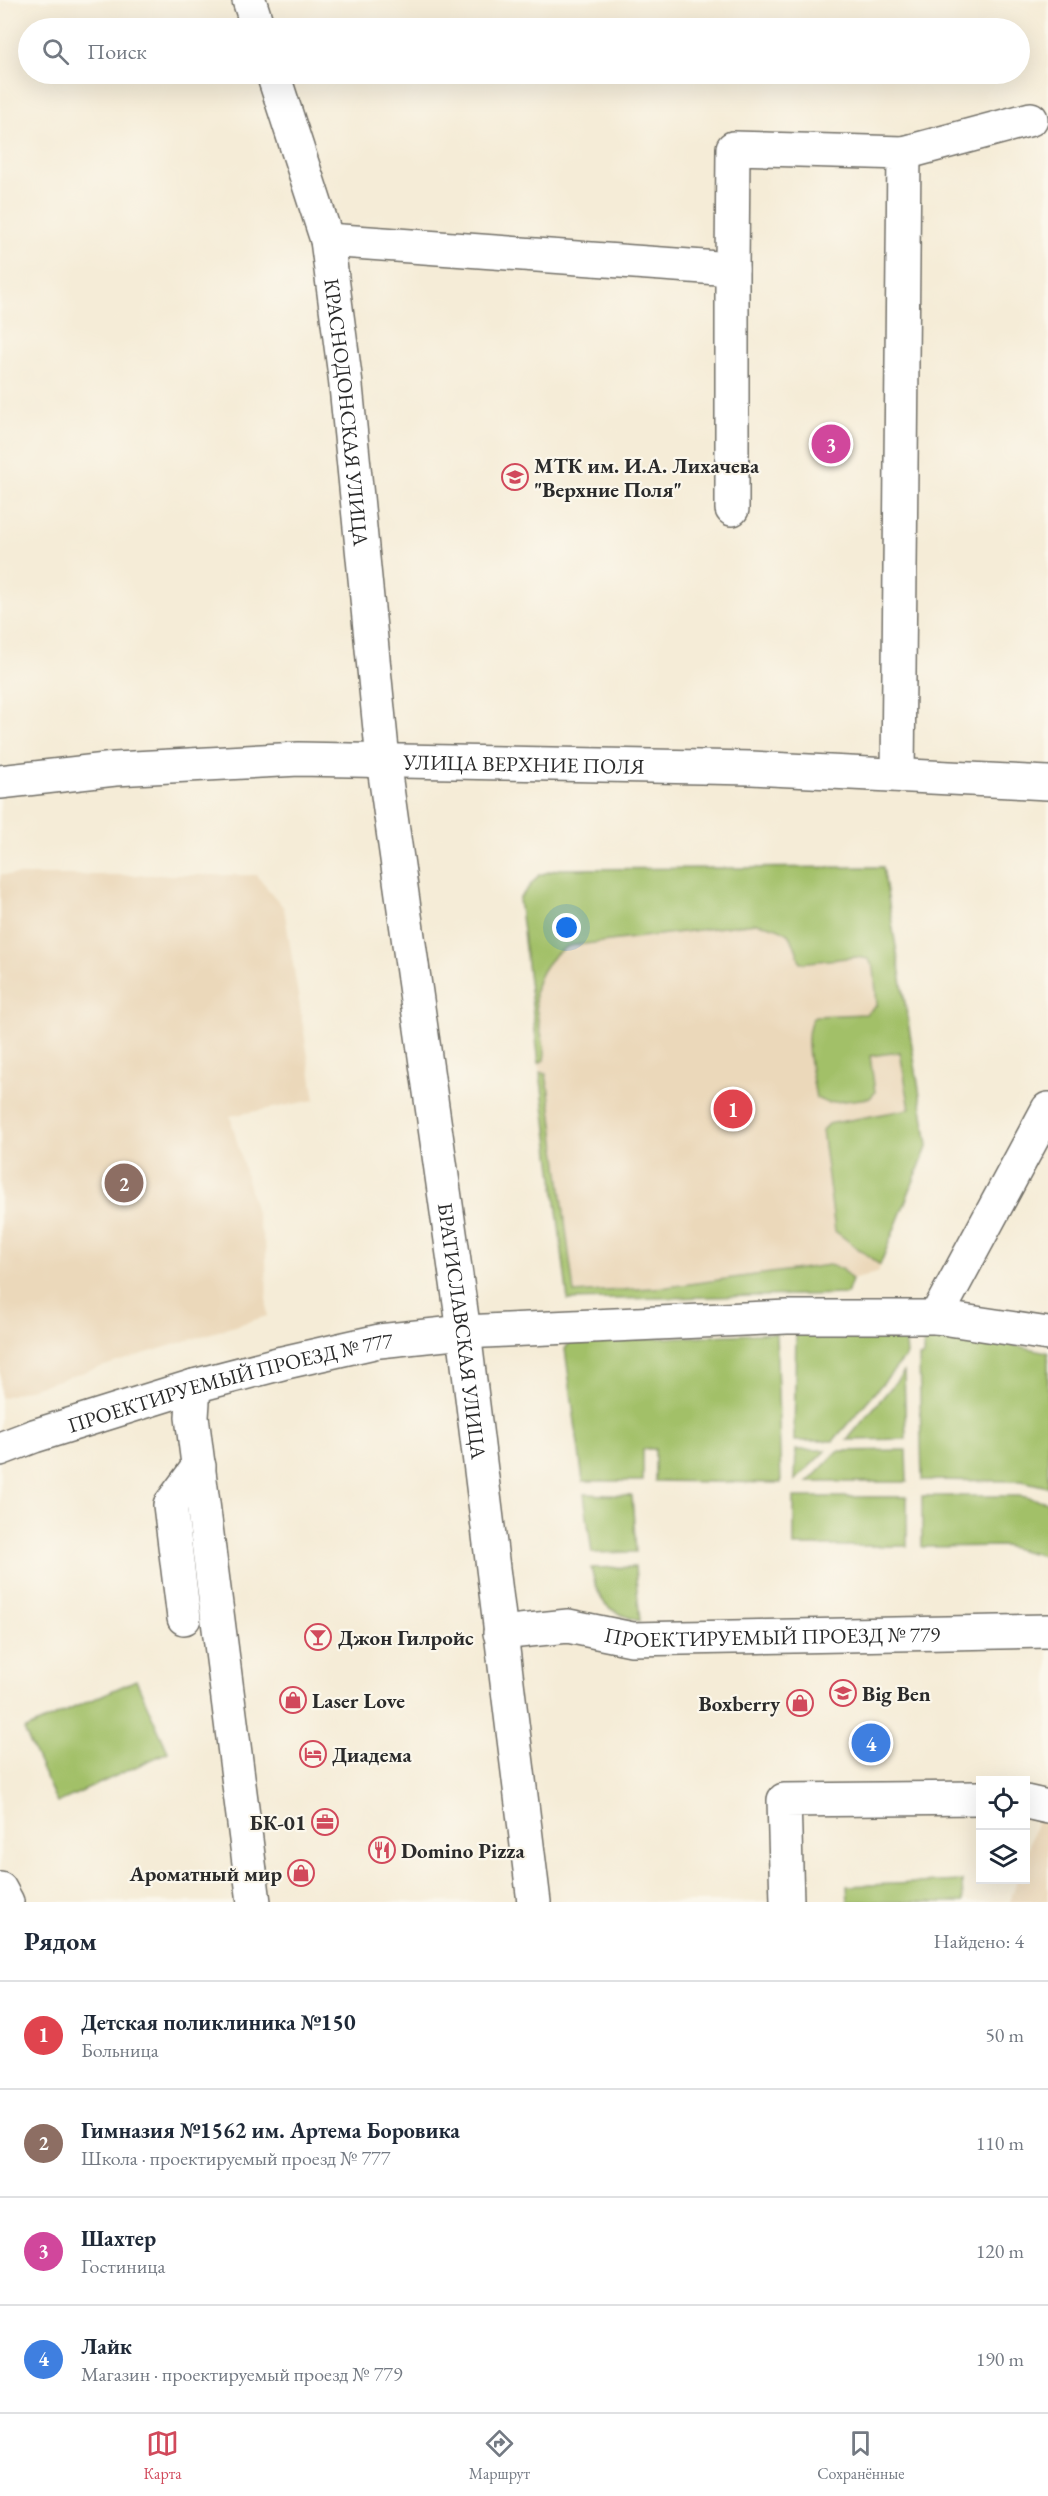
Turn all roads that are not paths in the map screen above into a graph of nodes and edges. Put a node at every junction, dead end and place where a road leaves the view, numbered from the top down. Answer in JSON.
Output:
{"nodes":[{"id":1,"x":249,"y":0,"type":"edge"},
{"id":2,"x":255,"y":18,"type":"edge"},
{"id":3,"x":276,"y":84,"type":"edge"},
{"id":4,"x":1030,"y":119,"type":"dead end"},
{"id":5,"x":904,"y":153,"type":"junction"},
{"id":6,"x":327,"y":240,"type":"junction"},
{"id":7,"x":732,"y":269,"type":"junction"},
{"id":8,"x":732,"y":509,"type":"dead end"},
{"id":9,"x":383,"y":760,"type":"junction"},
{"id":10,"x":898,"y":775,"type":"junction"},
{"id":11,"x":0,"y":782,"type":"edge"},
{"id":12,"x":1048,"y":783,"type":"edge"},
{"id":13,"x":1048,"y":1109,"type":"edge"},
{"id":14,"x":936,"y":1317,"type":"junction"},
{"id":15,"x":464,"y":1332,"type":"junction"},
{"id":16,"x":1048,"y":1334,"type":"edge"},
{"id":17,"x":194,"y":1386,"type":"junction"},
{"id":18,"x":0,"y":1449,"type":"edge"},
{"id":19,"x":199,"y":1466,"type":"junction"},
{"id":20,"x":184,"y":1618,"type":"dead end"},
{"id":21,"x":1048,"y":1631,"type":"edge"},
{"id":22,"x":500,"y":1633,"type":"junction"},
{"id":23,"x":976,"y":1798,"type":"edge"},
{"id":24,"x":1030,"y":1803,"type":"edge"},
{"id":25,"x":1048,"y":1807,"type":"edge"},
{"id":26,"x":0,"y":1889,"type":"edge"},
{"id":27,"x":7,"y":1902,"type":"edge"},
{"id":28,"x":254,"y":1902,"type":"edge"},
{"id":29,"x":534,"y":1902,"type":"edge"},
{"id":30,"x":787,"y":1902,"type":"edge"}],
"edges":[{"from":1,"to":2,"type":"main road"},
{"from":3,"to":6,"type":"main road","name":"КРАСНОДОНСКАЯ УЛИЦА"},
{"from":4,"to":5,"type":"main road"},
{"from":5,"to":7,"type":"main road"},
{"from":5,"to":10,"type":"main road"},
{"from":6,"to":7,"type":"main road"},
{"from":6,"to":9,"type":"main road","name":"КРАСНОДОНСКАЯ УЛИЦА"},
{"from":7,"to":8,"type":"main road"},
{"from":9,"to":10,"type":"main road","name":"УЛИЦА ВЕРХНИЕ ПОЛЯ"},
{"from":9,"to":11,"type":"main road","name":"УЛИЦА ВЕРХНИЕ ПОЛЯ"},
{"from":9,"to":15,"type":"main road","name":"БРАТИСЛАВСКАЯ УЛИЦА"},
{"from":10,"to":12,"type":"main road","name":"УЛИЦА ВЕРХНИЕ ПОЛЯ"},
{"from":13,"to":14,"type":"main road"},
{"from":14,"to":15,"type":"main road","name":"ПРОЕКТИРУЕМЫЙ ПРОЕЗД № 777"},
{"from":14,"to":16,"type":"main road","name":"ПРОЕКТИРУЕМЫЙ ПРОЕЗД № 777"},
{"from":15,"to":17,"type":"main road","name":"ПРОЕКТИРУЕМЫЙ ПРОЕЗД № 777"},
{"from":15,"to":22,"type":"main road","name":"БРАТИСЛАВСКАЯ УЛИЦА"},
{"from":17,"to":18,"type":"main road","name":"ПРОЕКТИРУЕМЫЙ ПРОЕЗД № 777"},
{"from":17,"to":19,"type":"main road"},
{"from":19,"to":20,"type":"main road"},
{"from":19,"to":28,"type":"main road"},
{"from":21,"to":22,"type":"main road","name":"ПРОЕКТИРУЕМЫЙ ПРОЕЗД № 779"},
{"from":22,"to":29,"type":"main road","name":"БРАТИСЛАВСКАЯ УЛИЦА"},
{"from":23,"to":30,"type":"main road"},
{"from":24,"to":25,"type":"main road"},
{"from":26,"to":27,"type":"main road"}]}
